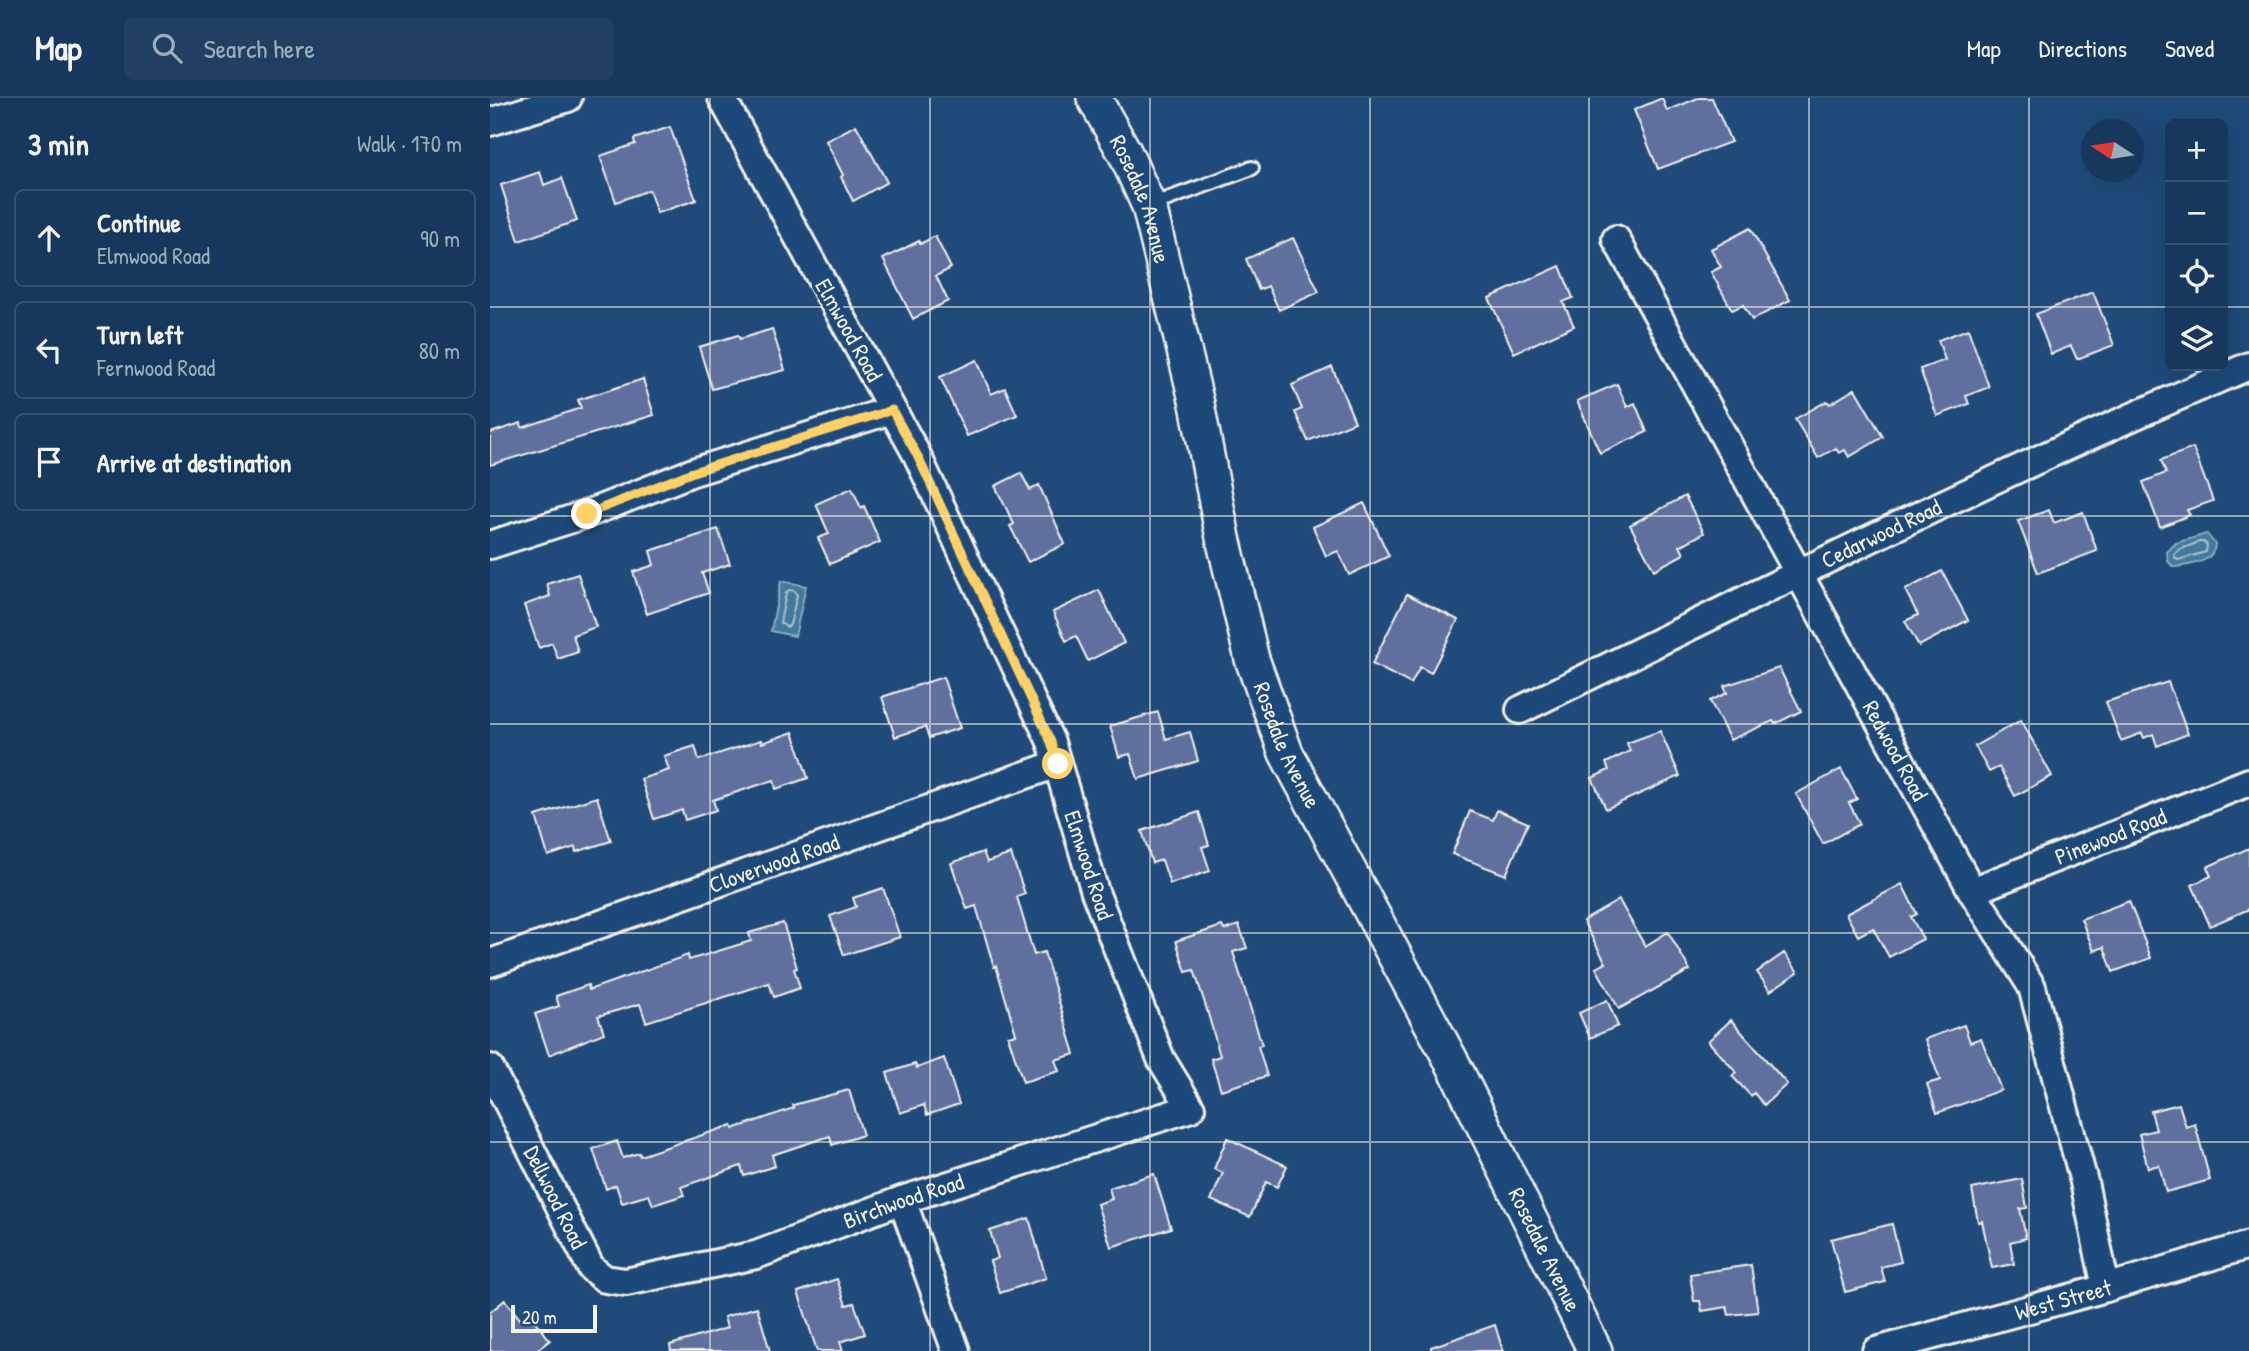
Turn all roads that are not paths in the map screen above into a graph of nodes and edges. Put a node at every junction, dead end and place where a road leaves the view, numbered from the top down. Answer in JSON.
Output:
{"nodes":[{"id":1,"x":568,"y":98,"type":"edge"},
{"id":2,"x":722,"y":98,"type":"edge"},
{"id":3,"x":1094,"y":98,"type":"edge"},
{"id":4,"x":490,"y":122,"type":"edge"},
{"id":5,"x":1252,"y":168,"type":"dead end"},
{"id":6,"x":1149,"y":206,"type":"junction"},
{"id":7,"x":1616,"y":239,"type":"dead end"},
{"id":8,"x":2249,"y":366,"type":"edge"},
{"id":9,"x":892,"y":410,"type":"junction"},
{"id":10,"x":490,"y":545,"type":"edge"},
{"id":11,"x":1799,"y":573,"type":"junction"},
{"id":12,"x":1520,"y":710,"type":"dead end"},
{"id":13,"x":1058,"y":764,"type":"junction"},
{"id":14,"x":2249,"y":782,"type":"edge"},
{"id":15,"x":1972,"y":891,"type":"junction"},
{"id":16,"x":490,"y":963,"type":"edge"},
{"id":17,"x":490,"y":1068,"type":"edge"},
{"id":18,"x":1191,"y":1108,"type":"joint"},
{"id":19,"x":902,"y":1200,"type":"junction"},
{"id":20,"x":2249,"y":1245,"type":"edge"},
{"id":21,"x":613,"y":1280,"type":"joint"},
{"id":22,"x":2106,"y":1287,"type":"junction"},
{"id":23,"x":956,"y":1351,"type":"edge"},
{"id":24,"x":1595,"y":1351,"type":"edge"},
{"id":25,"x":1876,"y":1351,"type":"edge"}],
"edges":[{"from":1,"to":4,"type":"street"},
{"from":2,"to":9,"type":"street","name":"Elmwood Road"},
{"from":3,"to":6,"type":"street","name":"Rosedale Avenue"},
{"from":5,"to":6,"type":"lane"},
{"from":6,"to":24,"type":"street","name":"Rosedale Avenue"},
{"from":7,"to":11,"type":"street","name":"Redwood Road"},
{"from":8,"to":11,"type":"street","name":"Cedarwood Road"},
{"from":9,"to":10,"type":"street"},
{"from":9,"to":13,"type":"street","name":"Elmwood Road"},
{"from":11,"to":12,"type":"street","name":"Cedarwood Road"},
{"from":11,"to":15,"type":"street","name":"Redwood Road"},
{"from":13,"to":16,"type":"street","name":"Cloverwood Road"},
{"from":13,"to":18,"type":"street","name":"Elmwood Road"},
{"from":14,"to":15,"type":"street","name":"Pinewood Road"},
{"from":15,"to":22,"type":"street","name":"Redwood Road"},
{"from":17,"to":21,"type":"street","name":"Dellwood Road"},
{"from":18,"to":19,"type":"street","name":"Birchwood Road"},
{"from":19,"to":21,"type":"street","name":"Birchwood Road"},
{"from":19,"to":23,"type":"street"},
{"from":20,"to":22,"type":"street","name":"West Street"},
{"from":22,"to":25,"type":"street","name":"West Street"}]}
